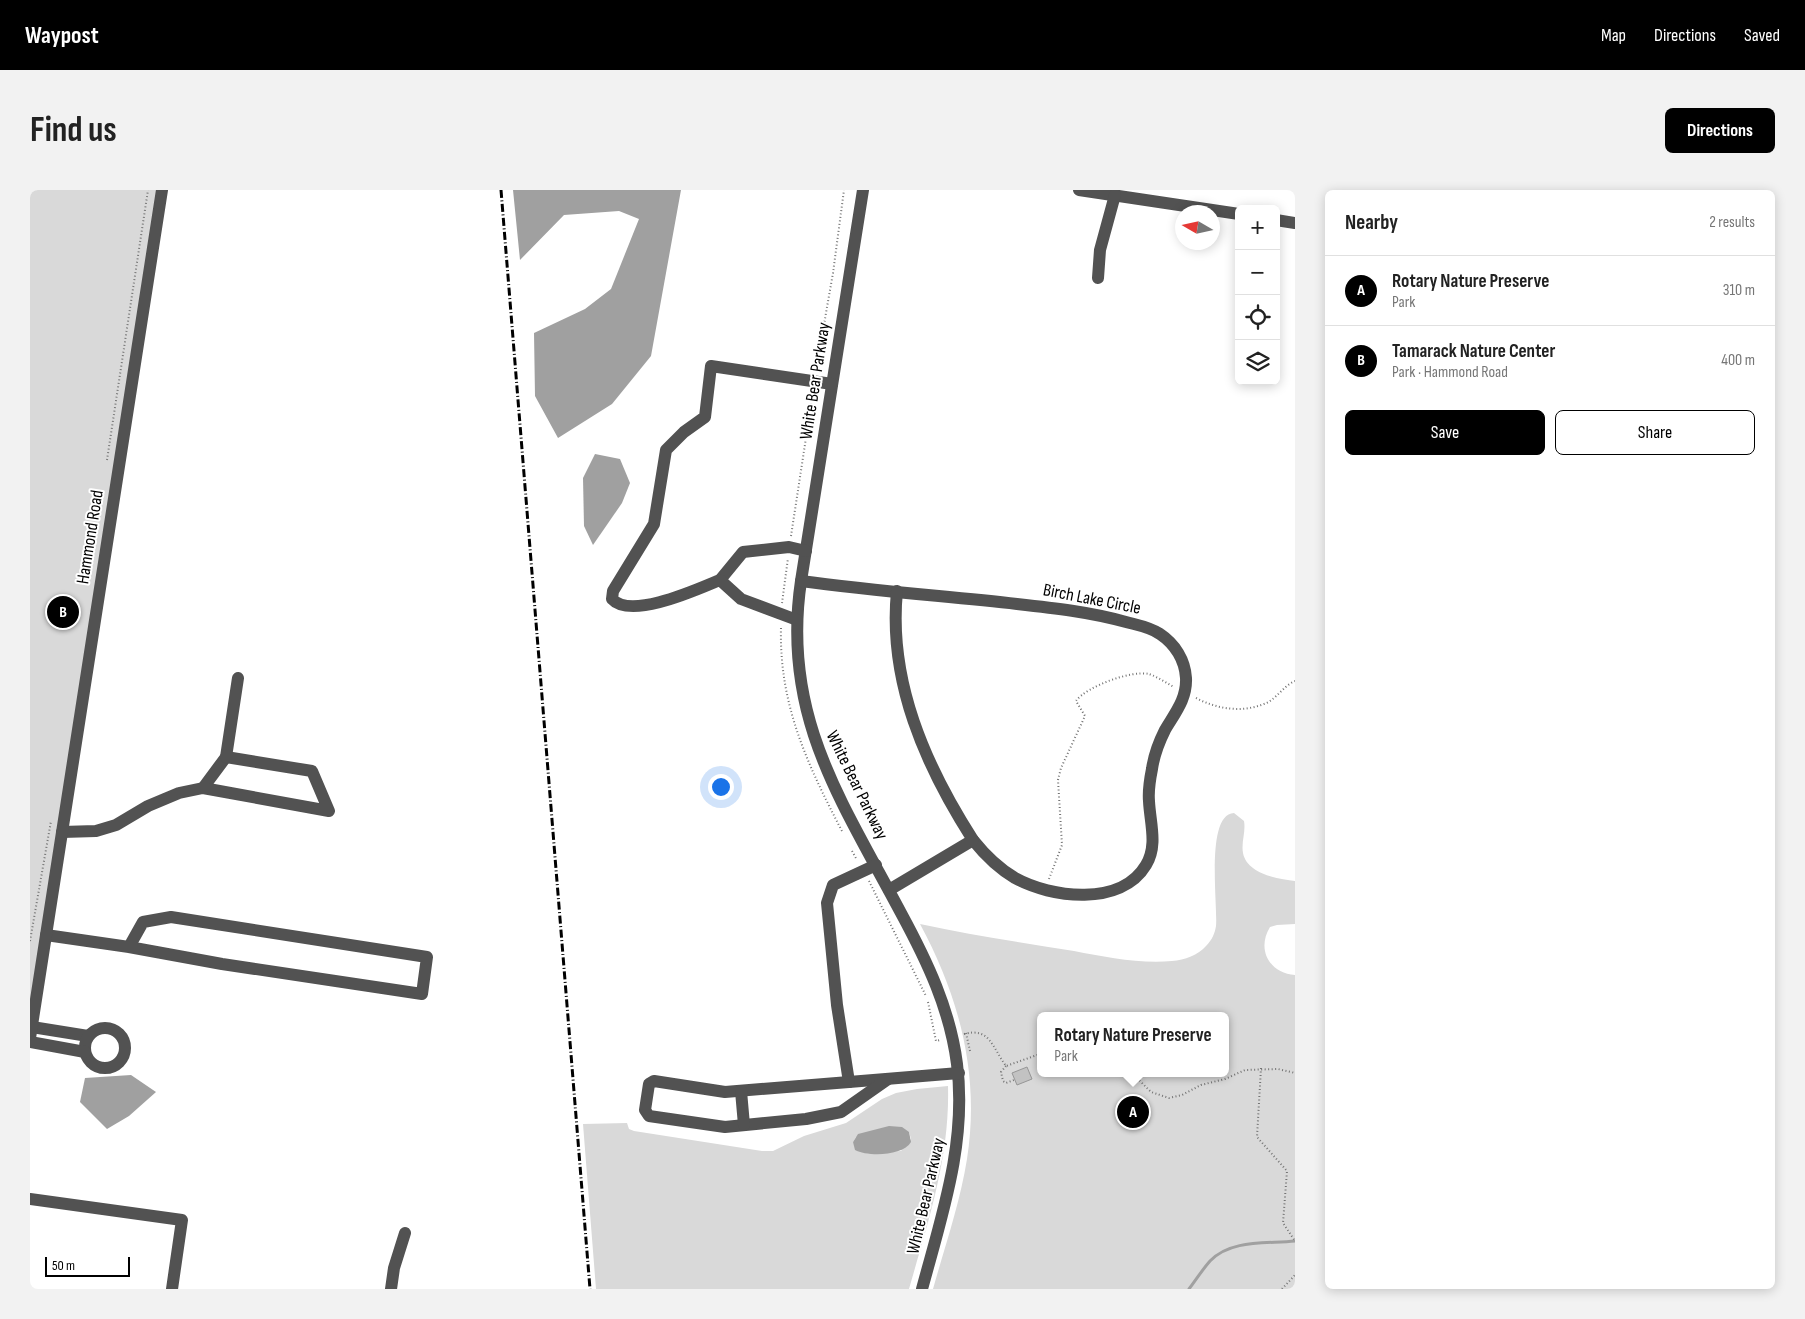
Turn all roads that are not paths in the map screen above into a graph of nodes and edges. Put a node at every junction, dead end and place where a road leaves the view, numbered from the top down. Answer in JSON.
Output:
{"nodes":[{"id":1,"x":162,"y":190,"type":"edge"},
{"id":2,"x":864,"y":190,"type":"edge"},
{"id":3,"x":1079,"y":190,"type":"edge"},
{"id":4,"x":1115,"y":195,"type":"junction"},
{"id":5,"x":1235,"y":213,"type":"edge"},
{"id":6,"x":1280,"y":221,"type":"edge"},
{"id":7,"x":1295,"y":223,"type":"edge"},
{"id":8,"x":1098,"y":278,"type":"dead end"},
{"id":9,"x":832,"y":384,"type":"junction"},
{"id":10,"x":806,"y":551,"type":"junction"},
{"id":11,"x":720,"y":580,"type":"junction"},
{"id":12,"x":801,"y":581,"type":"junction"},
{"id":13,"x":897,"y":591,"type":"junction"},
{"id":14,"x":797,"y":620,"type":"junction"},
{"id":15,"x":238,"y":678,"type":"dead end"},
{"id":16,"x":226,"y":757,"type":"junction"},
{"id":17,"x":203,"y":788,"type":"junction"},
{"id":18,"x":62,"y":832,"type":"junction"},
{"id":19,"x":973,"y":840,"type":"junction"},
{"id":20,"x":876,"y":866,"type":"junction"},
{"id":21,"x":889,"y":890,"type":"junction"},
{"id":22,"x":46,"y":935,"type":"junction"},
{"id":23,"x":129,"y":947,"type":"junction"},
{"id":24,"x":31,"y":1036,"type":"edge"},
{"id":25,"x":88,"y":1036,"type":"junction"},
{"id":26,"x":85,"y":1052,"type":"junction"},
{"id":27,"x":958,"y":1073,"type":"junction"},
{"id":28,"x":888,"y":1079,"type":"junction"},
{"id":29,"x":849,"y":1082,"type":"junction"},
{"id":30,"x":741,"y":1091,"type":"junction"},
{"id":31,"x":744,"y":1125,"type":"junction"},
{"id":32,"x":30,"y":1199,"type":"edge"},
{"id":33,"x":405,"y":1233,"type":"dead end"},
{"id":34,"x":172,"y":1289,"type":"edge"},
{"id":35,"x":391,"y":1289,"type":"edge"},
{"id":36,"x":922,"y":1289,"type":"edge"}],
"edges":[{"from":1,"to":18,"type":"street","name":"Hammond Road"},
{"from":2,"to":9,"type":"street","name":"White Bear Parkway"},
{"from":3,"to":4,"type":"street"},
{"from":4,"to":5,"type":"street"},
{"from":4,"to":8,"type":"street"},
{"from":6,"to":7,"type":"street"},
{"from":9,"to":10,"type":"street","name":"White Bear Parkway"},
{"from":9,"to":11,"type":"street"},
{"from":10,"to":11,"type":"street"},
{"from":10,"to":12,"type":"street","name":"White Bear Parkway"},
{"from":11,"to":14,"type":"street"},
{"from":12,"to":13,"type":"street","name":"Birch Lake Circle"},
{"from":12,"to":14,"type":"street","name":"White Bear Parkway"},
{"from":13,"to":19,"type":"street","name":"Birch Lake Circle"},
{"from":13,"to":19,"type":"street","name":"Birch Lake Circle"},
{"from":14,"to":20,"type":"street","name":"White Bear Parkway"},
{"from":15,"to":16,"type":"street"},
{"from":16,"to":17,"type":"street"},
{"from":16,"to":17,"type":"street"},
{"from":17,"to":18,"type":"street"},
{"from":18,"to":22,"type":"street","name":"Hammond Road"},
{"from":19,"to":21,"type":"street"},
{"from":20,"to":21,"type":"street","name":"White Bear Parkway"},
{"from":20,"to":29,"type":"street"},
{"from":21,"to":27,"type":"street","name":"White Bear Parkway"},
{"from":22,"to":23,"type":"street"},
{"from":22,"to":24,"type":"street","name":"Hammond Road"},
{"from":23,"to":23,"type":"street"},
{"from":24,"to":25,"type":"street"},
{"from":24,"to":26,"type":"street"},
{"from":25,"to":26,"type":"street"},
{"from":25,"to":26,"type":"street"},
{"from":27,"to":28,"type":"street"},
{"from":27,"to":36,"type":"street","name":"White Bear Parkway"},
{"from":28,"to":29,"type":"street"},
{"from":28,"to":31,"type":"street"},
{"from":29,"to":30,"type":"street"},
{"from":30,"to":31,"type":"street"},
{"from":30,"to":31,"type":"street"},
{"from":32,"to":34,"type":"street"},
{"from":33,"to":35,"type":"street"}]}
